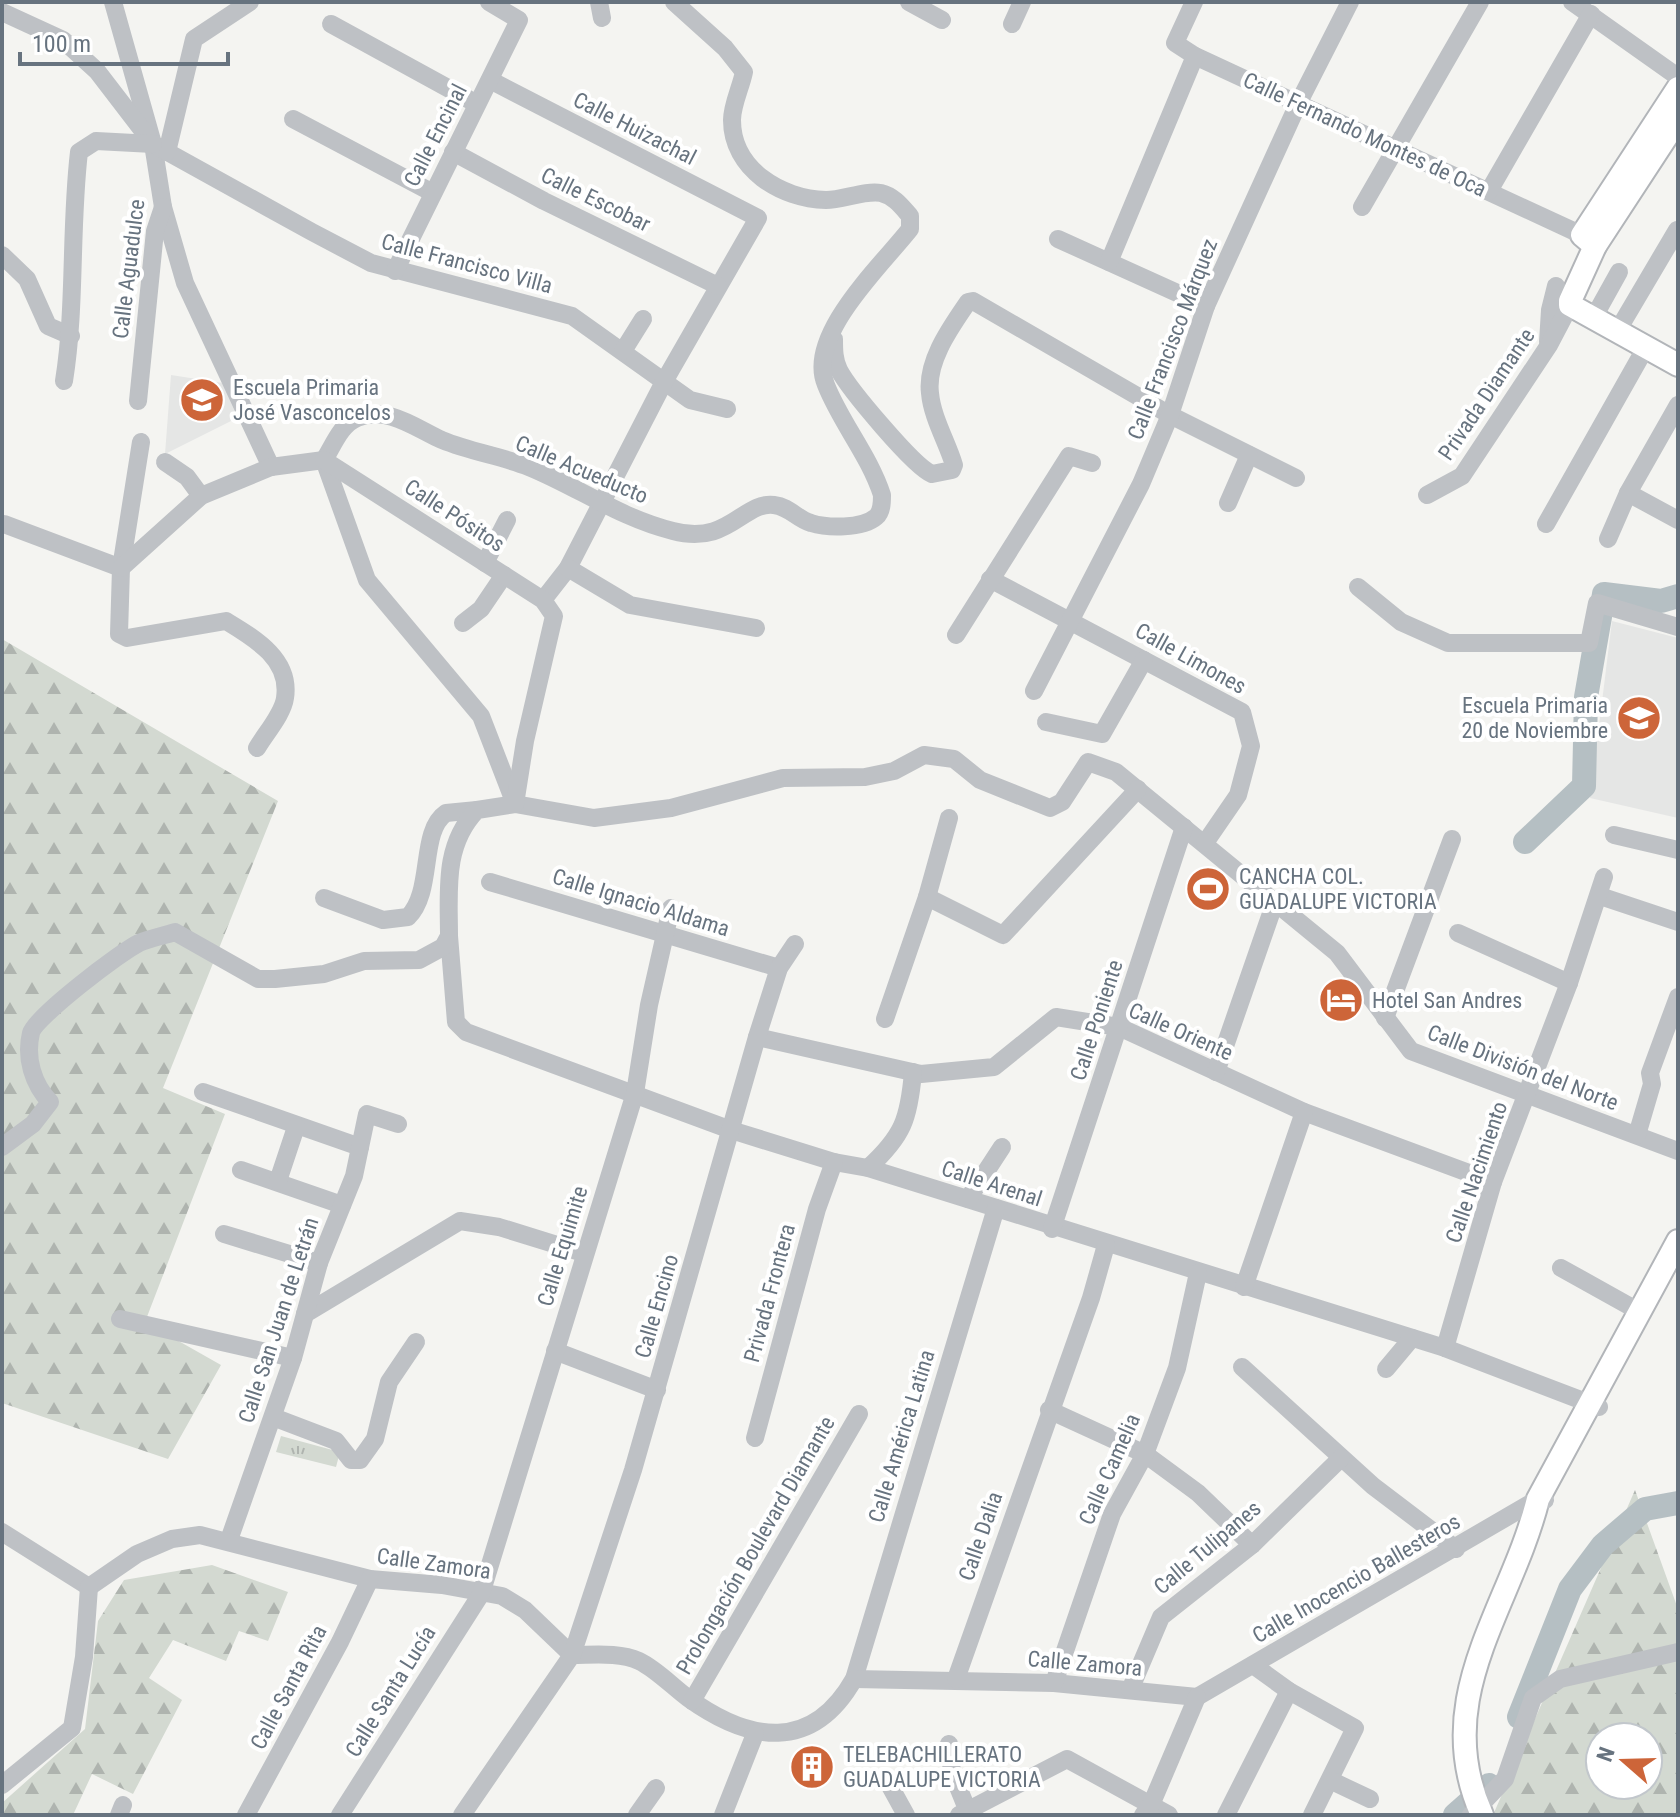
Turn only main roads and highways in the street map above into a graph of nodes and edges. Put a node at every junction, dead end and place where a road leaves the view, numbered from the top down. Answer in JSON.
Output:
{"nodes":[{"id":1,"x":1678,"y":88,"type":"edge"},
{"id":2,"x":1678,"y":119,"type":"edge"},
{"id":3,"x":1588,"y":240,"type":"junction"},
{"id":4,"x":1678,"y":365,"type":"edge"},
{"id":5,"x":1678,"y":1241,"type":"edge"},
{"id":6,"x":1678,"y":1265,"type":"edge"},
{"id":7,"x":1594,"y":1404,"type":"junction"},
{"id":8,"x":1475,"y":1803,"type":"edge"}],
"edges":[{"from":1,"to":3,"type":"main road"},
{"from":2,"to":3,"type":"main road"},
{"from":3,"to":4,"type":"main road"},
{"from":5,"to":7,"type":"main road"},
{"from":6,"to":7,"type":"main road"},
{"from":7,"to":8,"type":"main road"}]}
